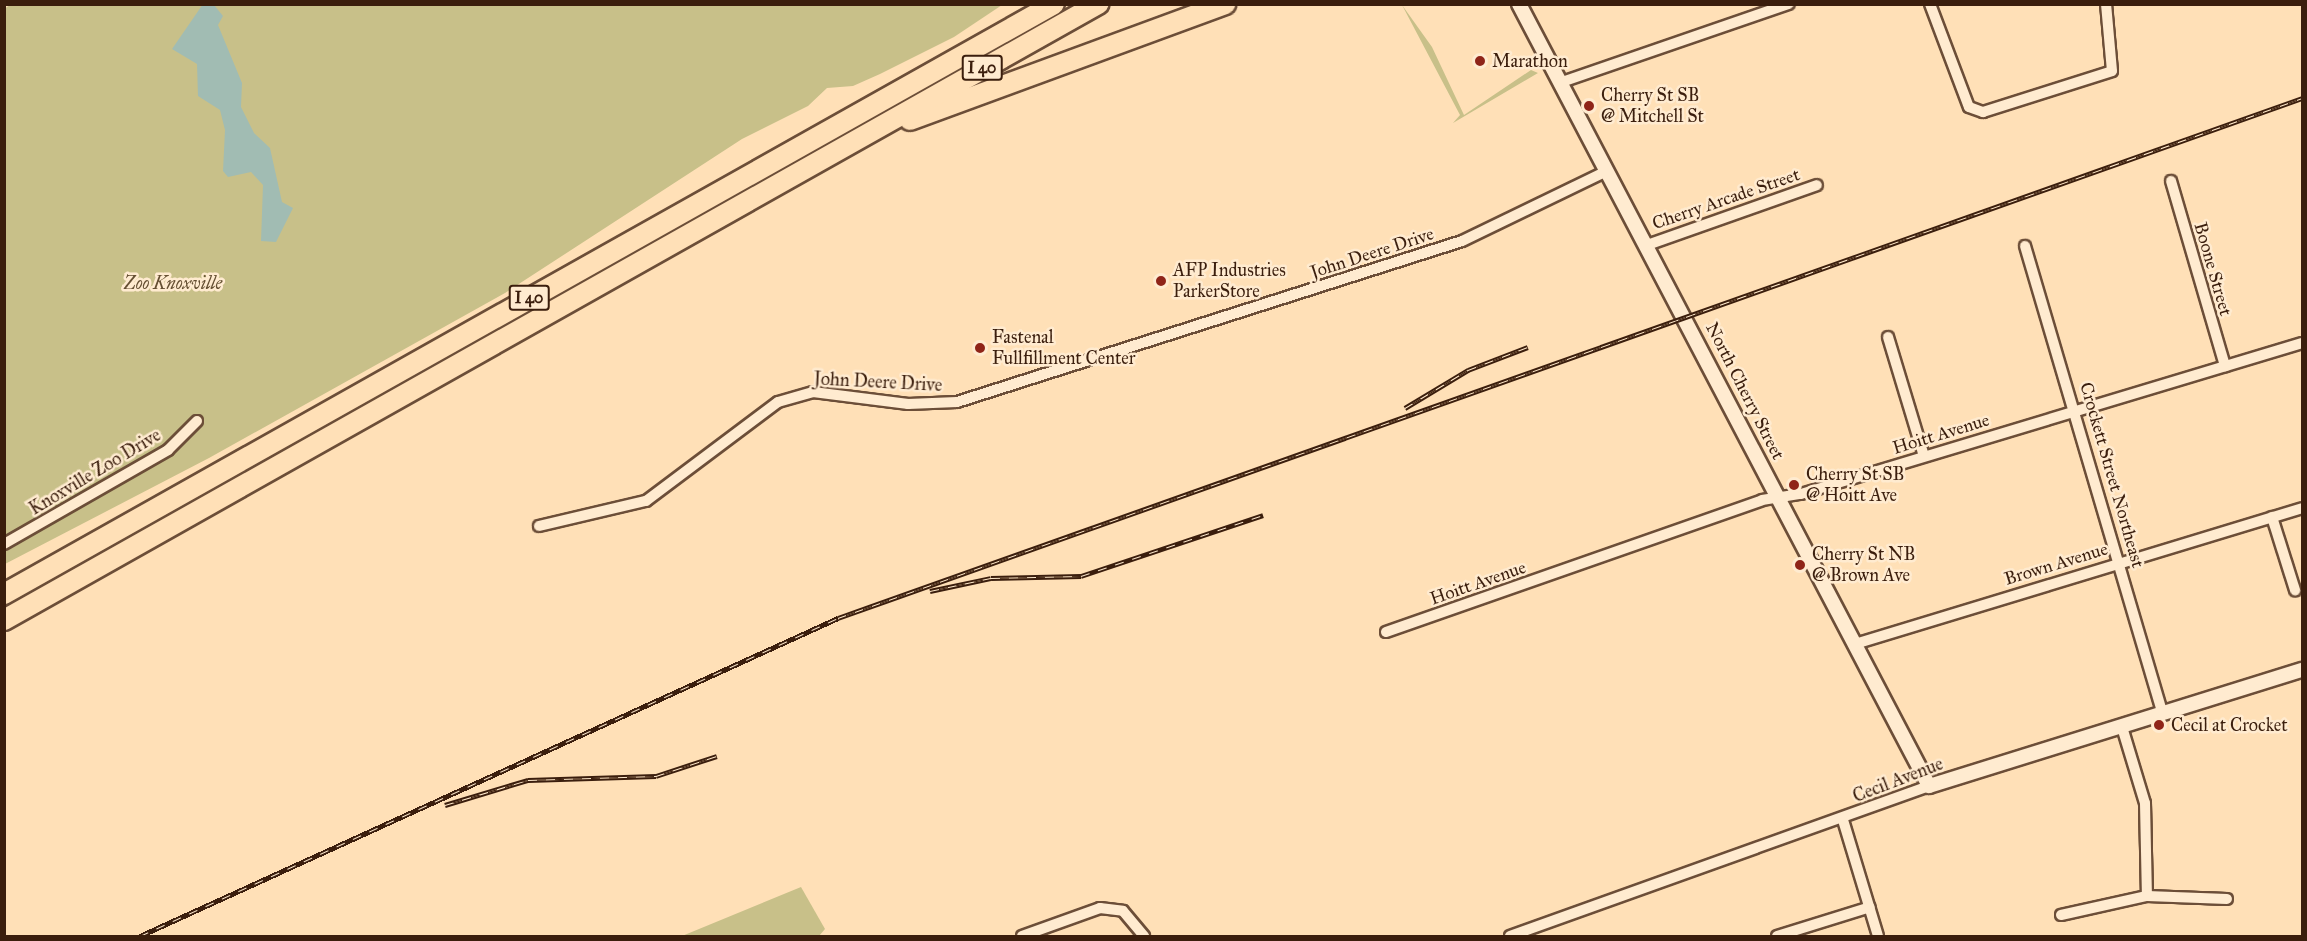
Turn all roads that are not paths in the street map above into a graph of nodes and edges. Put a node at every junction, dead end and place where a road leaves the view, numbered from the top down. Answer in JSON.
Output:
{"nodes":[{"id":1,"x":1041,"y":4,"type":"edge"},
{"id":2,"x":1054,"y":4,"type":"edge"},
{"id":3,"x":1098,"y":4,"type":"edge"},
{"id":4,"x":1225,"y":4,"type":"edge"},
{"id":5,"x":1509,"y":4,"type":"edge"},
{"id":6,"x":1790,"y":4,"type":"edge"},
{"id":7,"x":1930,"y":4,"type":"edge"},
{"id":8,"x":2106,"y":4,"type":"edge"},
{"id":9,"x":1520,"y":10,"type":"edge"},
{"id":10,"x":1003,"y":33,"type":"junction"},
{"id":11,"x":1559,"y":82,"type":"junction"},
{"id":12,"x":868,"y":135,"type":"junction"},
{"id":13,"x":1607,"y":171,"type":"junction"},
{"id":14,"x":2171,"y":181,"type":"dead end"},
{"id":15,"x":1816,"y":185,"type":"dead end"},
{"id":16,"x":1647,"y":245,"type":"junction"},
{"id":17,"x":2025,"y":246,"type":"dead end"},
{"id":18,"x":1888,"y":338,"type":"dead end"},
{"id":19,"x":2302,"y":343,"type":"edge"},
{"id":20,"x":2225,"y":366,"type":"junction"},
{"id":21,"x":2077,"y":411,"type":"junction"},
{"id":22,"x":197,"y":421,"type":"dead end"},
{"id":23,"x":1924,"y":456,"type":"junction"},
{"id":24,"x":1778,"y":497,"type":"junction"},
{"id":25,"x":2302,"y":508,"type":"edge"},
{"id":26,"x":2272,"y":517,"type":"junction"},
{"id":27,"x":539,"y":526,"type":"dead end"},
{"id":28,"x":4,"y":544,"type":"edge"},
{"id":29,"x":2120,"y":561,"type":"junction"},
{"id":30,"x":2295,"y":590,"type":"dead end"},
{"id":31,"x":4,"y":594,"type":"edge"},
{"id":32,"x":4,"y":620,"type":"edge"},
{"id":33,"x":1386,"y":632,"type":"dead end"},
{"id":34,"x":1855,"y":644,"type":"junction"},
{"id":35,"x":2302,"y":670,"type":"edge"},
{"id":36,"x":2163,"y":714,"type":"junction"},
{"id":37,"x":2122,"y":727,"type":"junction"},
{"id":38,"x":1929,"y":786,"type":"junction"},
{"id":39,"x":1843,"y":820,"type":"junction"},
{"id":40,"x":2147,"y":896,"type":"junction"},
{"id":41,"x":2227,"y":899,"type":"dead end"},
{"id":42,"x":1870,"y":907,"type":"junction"},
{"id":43,"x":2061,"y":915,"type":"dead end"},
{"id":44,"x":1022,"y":936,"type":"edge"},
{"id":45,"x":1144,"y":936,"type":"edge"},
{"id":46,"x":1510,"y":936,"type":"edge"},
{"id":47,"x":1777,"y":936,"type":"edge"},
{"id":48,"x":1878,"y":936,"type":"edge"}],
"edges":[{"from":1,"to":10,"type":"highway"},
{"from":2,"to":10,"type":"highway","number":"I 40"},
{"from":3,"to":12,"type":"highway","number":"I 40"},
{"from":4,"to":12,"type":"highway"},
{"from":5,"to":9,"type":"street","name":"North Cherry Street"},
{"from":6,"to":11,"type":"street"},
{"from":7,"to":8,"type":"street"},
{"from":9,"to":11,"type":"street","name":"North Cherry Street"},
{"from":10,"to":31,"type":"highway","number":"I 40"},
{"from":11,"to":13,"type":"street","name":"North Cherry Street"},
{"from":12,"to":32,"type":"highway","number":"I 40"},
{"from":13,"to":16,"type":"street","name":"North Cherry Street"},
{"from":13,"to":27,"type":"street","name":"John Deere Drive"},
{"from":14,"to":20,"type":"street","name":"Boone Street"},
{"from":15,"to":16,"type":"street","name":"Cherry Arcade Street"},
{"from":16,"to":24,"type":"street","name":"North Cherry Street"},
{"from":17,"to":21,"type":"street","name":"Crockett Street Northeast"},
{"from":18,"to":23,"type":"street"},
{"from":19,"to":20,"type":"street","name":"Hoitt Avenue"},
{"from":20,"to":21,"type":"street","name":"Hoitt Avenue"},
{"from":21,"to":23,"type":"street","name":"Hoitt Avenue"},
{"from":21,"to":29,"type":"street","name":"Crockett Street Northeast"},
{"from":22,"to":28,"type":"street","name":"Knoxville Zoo Drive"},
{"from":23,"to":24,"type":"street","name":"Hoitt Avenue"},
{"from":24,"to":33,"type":"street","name":"Hoitt Avenue"},
{"from":24,"to":34,"type":"street","name":"North Cherry Street"},
{"from":25,"to":26,"type":"street","name":"Brown Avenue"},
{"from":26,"to":29,"type":"street","name":"Brown Avenue"},
{"from":26,"to":30,"type":"street"},
{"from":29,"to":34,"type":"street","name":"Brown Avenue"},
{"from":29,"to":36,"type":"street","name":"Crockett Street Northeast"},
{"from":34,"to":38,"type":"street","name":"North Cherry Street"},
{"from":35,"to":36,"type":"street","name":"Cecil Avenue"},
{"from":36,"to":37,"type":"street","name":"Cecil Avenue"},
{"from":37,"to":38,"type":"street","name":"Cecil Avenue"},
{"from":37,"to":40,"type":"street"},
{"from":38,"to":39,"type":"street","name":"Cecil Avenue"},
{"from":39,"to":42,"type":"street"},
{"from":39,"to":46,"type":"street","name":"Cecil Avenue"},
{"from":40,"to":41,"type":"street"},
{"from":40,"to":43,"type":"street"},
{"from":42,"to":47,"type":"street"},
{"from":42,"to":48,"type":"street"},
{"from":44,"to":45,"type":"street"}]}
